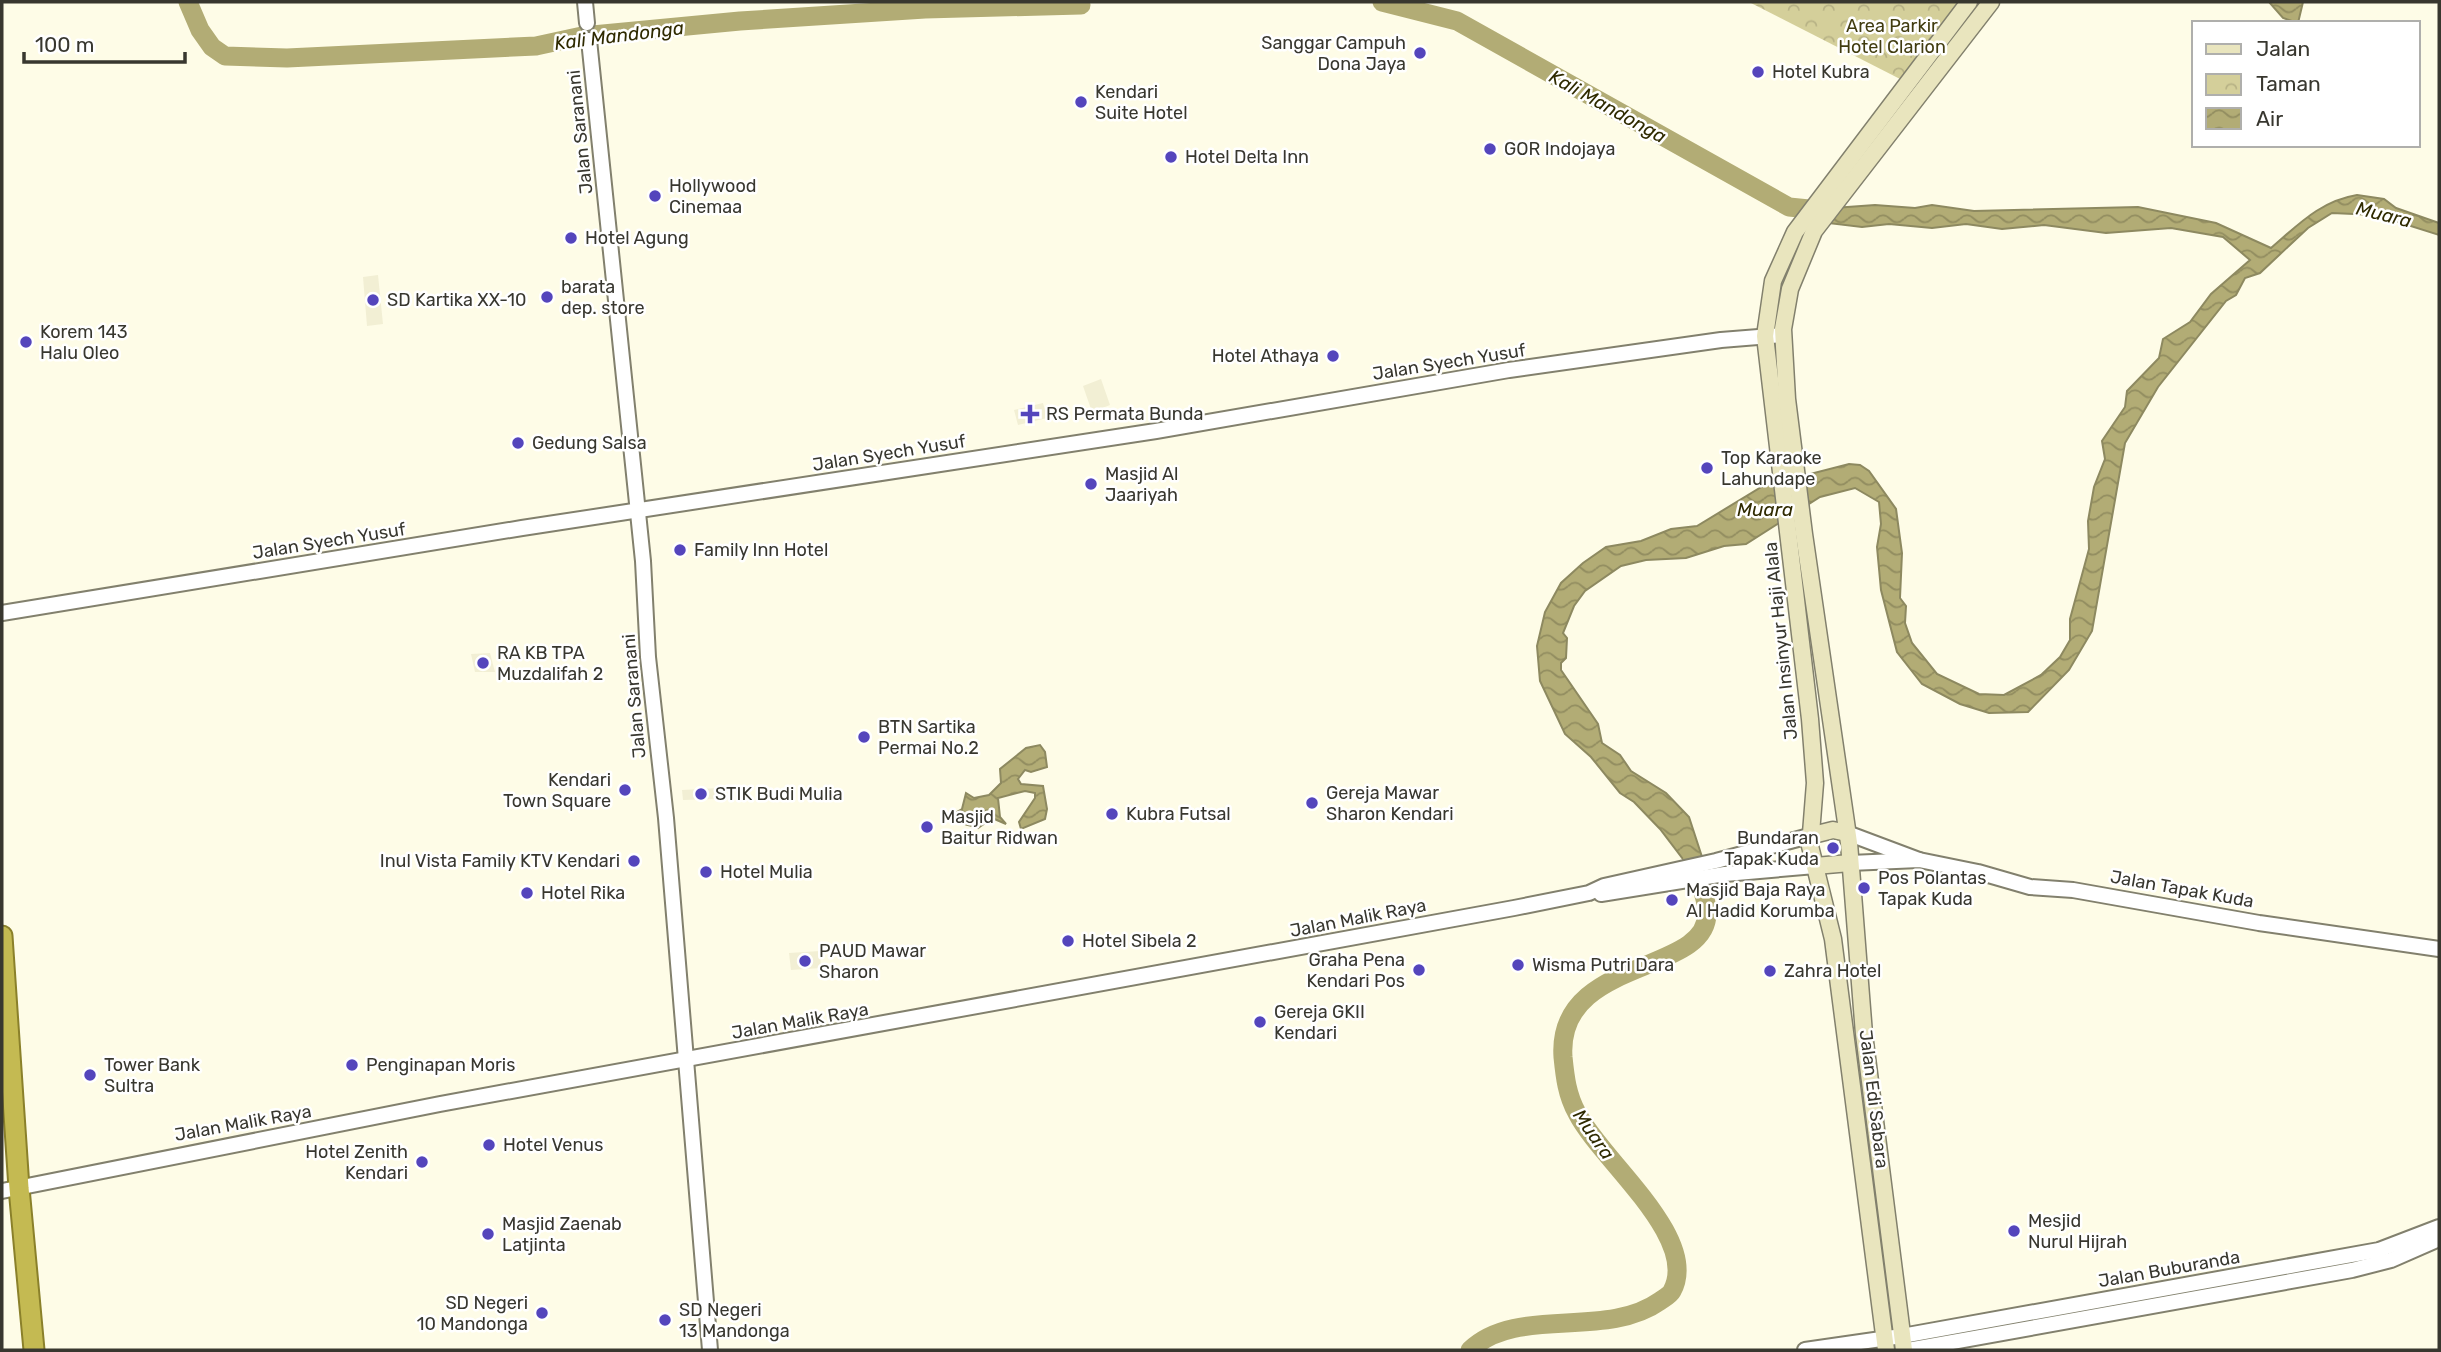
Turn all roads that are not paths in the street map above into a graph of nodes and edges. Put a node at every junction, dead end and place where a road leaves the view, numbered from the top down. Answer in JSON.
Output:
{"nodes":[{"id":1,"x":585,"y":2,"type":"edge"},
{"id":2,"x":1969,"y":2,"type":"edge"},
{"id":3,"x":1991,"y":2,"type":"edge"},
{"id":4,"x":587,"y":23,"type":"dead end"},
{"id":5,"x":589,"y":40,"type":"dead end"},
{"id":6,"x":1831,"y":196,"type":"junction"},
{"id":7,"x":1783,"y":335,"type":"junction"},
{"id":8,"x":1765,"y":336,"type":"junction"},
{"id":9,"x":638,"y":511,"type":"junction"},
{"id":10,"x":1797,"y":537,"type":"junction"},
{"id":11,"x":2,"y":613,"type":"edge"},
{"id":12,"x":1847,"y":833,"type":"junction"},
{"id":13,"x":1810,"y":836,"type":"junction"},
{"id":14,"x":1919,"y":860,"type":"junction"},
{"id":15,"x":1815,"y":866,"type":"junction"},
{"id":16,"x":1717,"y":869,"type":"junction"},
{"id":17,"x":1850,"y":871,"type":"junction"},
{"id":18,"x":1819,"y":882,"type":"junction"},
{"id":19,"x":2,"y":936,"type":"edge"},
{"id":20,"x":2439,"y":948,"type":"edge"},
{"id":21,"x":684,"y":1061,"type":"junction"},
{"id":22,"x":10,"y":1190,"type":"edge"},
{"id":23,"x":2439,"y":1227,"type":"edge"},
{"id":24,"x":2439,"y":1239,"type":"edge"},
{"id":25,"x":1885,"y":1345,"type":"edge"},
{"id":26,"x":1904,"y":1346,"type":"edge"},
{"id":27,"x":34,"y":1350,"type":"edge"},
{"id":28,"x":710,"y":1350,"type":"edge"},
{"id":29,"x":1805,"y":1350,"type":"edge"}],
"edges":[{"from":1,"to":4,"type":"street"},
{"from":2,"to":6,"type":"main road","name":"Jalan Insinyur Haji Alala"},
{"from":3,"to":6,"type":"main road","name":"Jalan Insinyur Haji Alala"},
{"from":5,"to":9,"type":"street","name":"Jalan Saranani"},
{"from":6,"to":7,"type":"main road","name":"Jalan Insinyur Haji Alala"},
{"from":6,"to":8,"type":"main road","name":"Jalan Insinyur Haji Alala"},
{"from":7,"to":8,"type":"street","name":"Jalan Syech Yusuf"},
{"from":7,"to":10,"type":"main road","name":"Jalan Insinyur Haji Alala"},
{"from":8,"to":9,"type":"street","name":"Jalan Syech Yusuf"},
{"from":8,"to":10,"type":"main road","name":"Jalan Insinyur Haji Alala"},
{"from":9,"to":11,"type":"street","name":"Jalan Syech Yusuf"},
{"from":9,"to":21,"type":"street","name":"Jalan Saranani"},
{"from":10,"to":12,"type":"main road","name":"Jalan Insinyur Haji Alala"},
{"from":10,"to":13,"type":"main road","name":"Jalan Insinyur Haji Alala"},
{"from":12,"to":13,"type":"main road"},
{"from":12,"to":14,"type":"street","name":"Jalan Tapak Kuda"},
{"from":12,"to":17,"type":"main road","name":"Jalan Insinyur Haji Alala"},
{"from":13,"to":15,"type":"main road","name":"Jalan Insinyur Haji Alala"},
{"from":13,"to":16,"type":"street"},
{"from":14,"to":17,"type":"street","name":"Jalan Tapak Kuda"},
{"from":14,"to":20,"type":"street","name":"Jalan Tapak Kuda"},
{"from":15,"to":16,"type":"street"},
{"from":15,"to":17,"type":"main road"},
{"from":15,"to":18,"type":"main road","name":"Jalan Edi Sabara"},
{"from":16,"to":21,"type":"street","name":"Jalan Malik Raya"},
{"from":17,"to":18,"type":"main road"},
{"from":17,"to":26,"type":"main road","name":"Jalan Edi Sabara"},
{"from":18,"to":25,"type":"main road","name":"Jalan Edi Sabara"},
{"from":19,"to":22,"type":"highway"},
{"from":21,"to":22,"type":"street","name":"Jalan Malik Raya"},
{"from":21,"to":28,"type":"street","name":"Jalan Saranani"},
{"from":22,"to":27,"type":"highway"},
{"from":23,"to":26,"type":"street","name":"Jalan Buburanda"},
{"from":24,"to":26,"type":"street","name":"Jalan Buburanda"},
{"from":25,"to":26,"type":"street"},
{"from":25,"to":29,"type":"street"}]}
